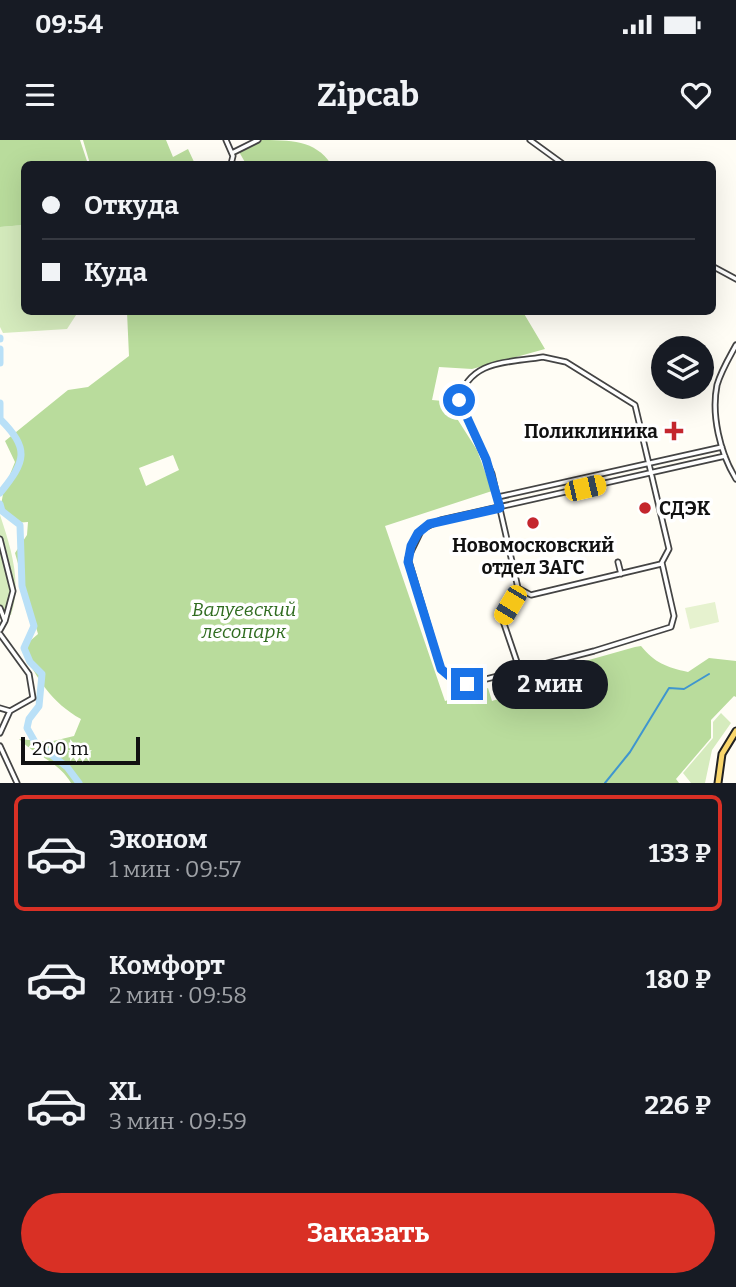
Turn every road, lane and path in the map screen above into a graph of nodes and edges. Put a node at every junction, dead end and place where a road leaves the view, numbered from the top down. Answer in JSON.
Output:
{"nodes":[{"id":1,"x":226,"y":140,"type":"edge"},
{"id":2,"x":258,"y":140,"type":"edge"},
{"id":3,"x":530,"y":140,"type":"edge"},
{"id":4,"x":232,"y":153,"type":"junction"},
{"id":5,"x":231,"y":161,"type":"edge"},
{"id":6,"x":559,"y":161,"type":"edge"},
{"id":7,"x":716,"y":268,"type":"edge"},
{"id":8,"x":736,"y":279,"type":"edge"},
{"id":9,"x":736,"y":345,"type":"edge"},
{"id":10,"x":722,"y":447,"type":"junction"},
{"id":11,"x":725,"y":456,"type":"junction"},
{"id":12,"x":647,"y":462,"type":"junction"},
{"id":13,"x":650,"y":474,"type":"junction"},
{"id":14,"x":736,"y":479,"type":"edge"},
{"id":15,"x":498,"y":497,"type":"junction"},
{"id":16,"x":500,"y":508,"type":"junction"},
{"id":17,"x":0,"y":539,"type":"edge"},
{"id":18,"x":618,"y":562,"type":"dead end"},
{"id":19,"x":662,"y":563,"type":"junction"},
{"id":20,"x":621,"y":574,"type":"junction"},
{"id":21,"x":520,"y":590,"type":"junction"},
{"id":22,"x":0,"y":608,"type":"edge"},
{"id":23,"x":5,"y":621,"type":"junction"},
{"id":24,"x":0,"y":631,"type":"edge"},
{"id":25,"x":520,"y":671,"type":"junction"},
{"id":26,"x":0,"y":708,"type":"edge"},
{"id":27,"x":10,"y":710,"type":"junction"},
{"id":28,"x":736,"y":731,"type":"edge"},
{"id":29,"x":0,"y":733,"type":"edge"},
{"id":30,"x":0,"y":746,"type":"edge"},
{"id":31,"x":17,"y":783,"type":"edge"},
{"id":32,"x":718,"y":783,"type":"edge"}],
"edges":[{"from":1,"to":4,"type":"street"},
{"from":2,"to":4,"type":"street"},
{"from":3,"to":6,"type":"street"},
{"from":4,"to":5,"type":"street"},
{"from":7,"to":8,"type":"street"},
{"from":9,"to":10,"type":"street"},
{"from":10,"to":11,"type":"street"},
{"from":10,"to":12,"type":"street"},
{"from":11,"to":13,"type":"street"},
{"from":11,"to":14,"type":"street"},
{"from":12,"to":13,"type":"street"},
{"from":12,"to":15,"type":"street"},
{"from":12,"to":15,"type":"street"},
{"from":13,"to":16,"type":"street"},
{"from":13,"to":19,"type":"street"},
{"from":15,"to":16,"type":"street"},
{"from":16,"to":21,"type":"street"},
{"from":16,"to":25,"type":"street"},
{"from":17,"to":23,"type":"street"},
{"from":18,"to":20,"type":"street"},
{"from":19,"to":20,"type":"street"},
{"from":19,"to":25,"type":"street"},
{"from":20,"to":21,"type":"street"},
{"from":21,"to":25,"type":"street"},
{"from":22,"to":23,"type":"street"},
{"from":23,"to":24,"type":"street"},
{"from":24,"to":27,"type":"street"},
{"from":26,"to":27,"type":"street"},
{"from":27,"to":29,"type":"street"},
{"from":28,"to":32,"type":"main road"},
{"from":30,"to":31,"type":"street"}]}
